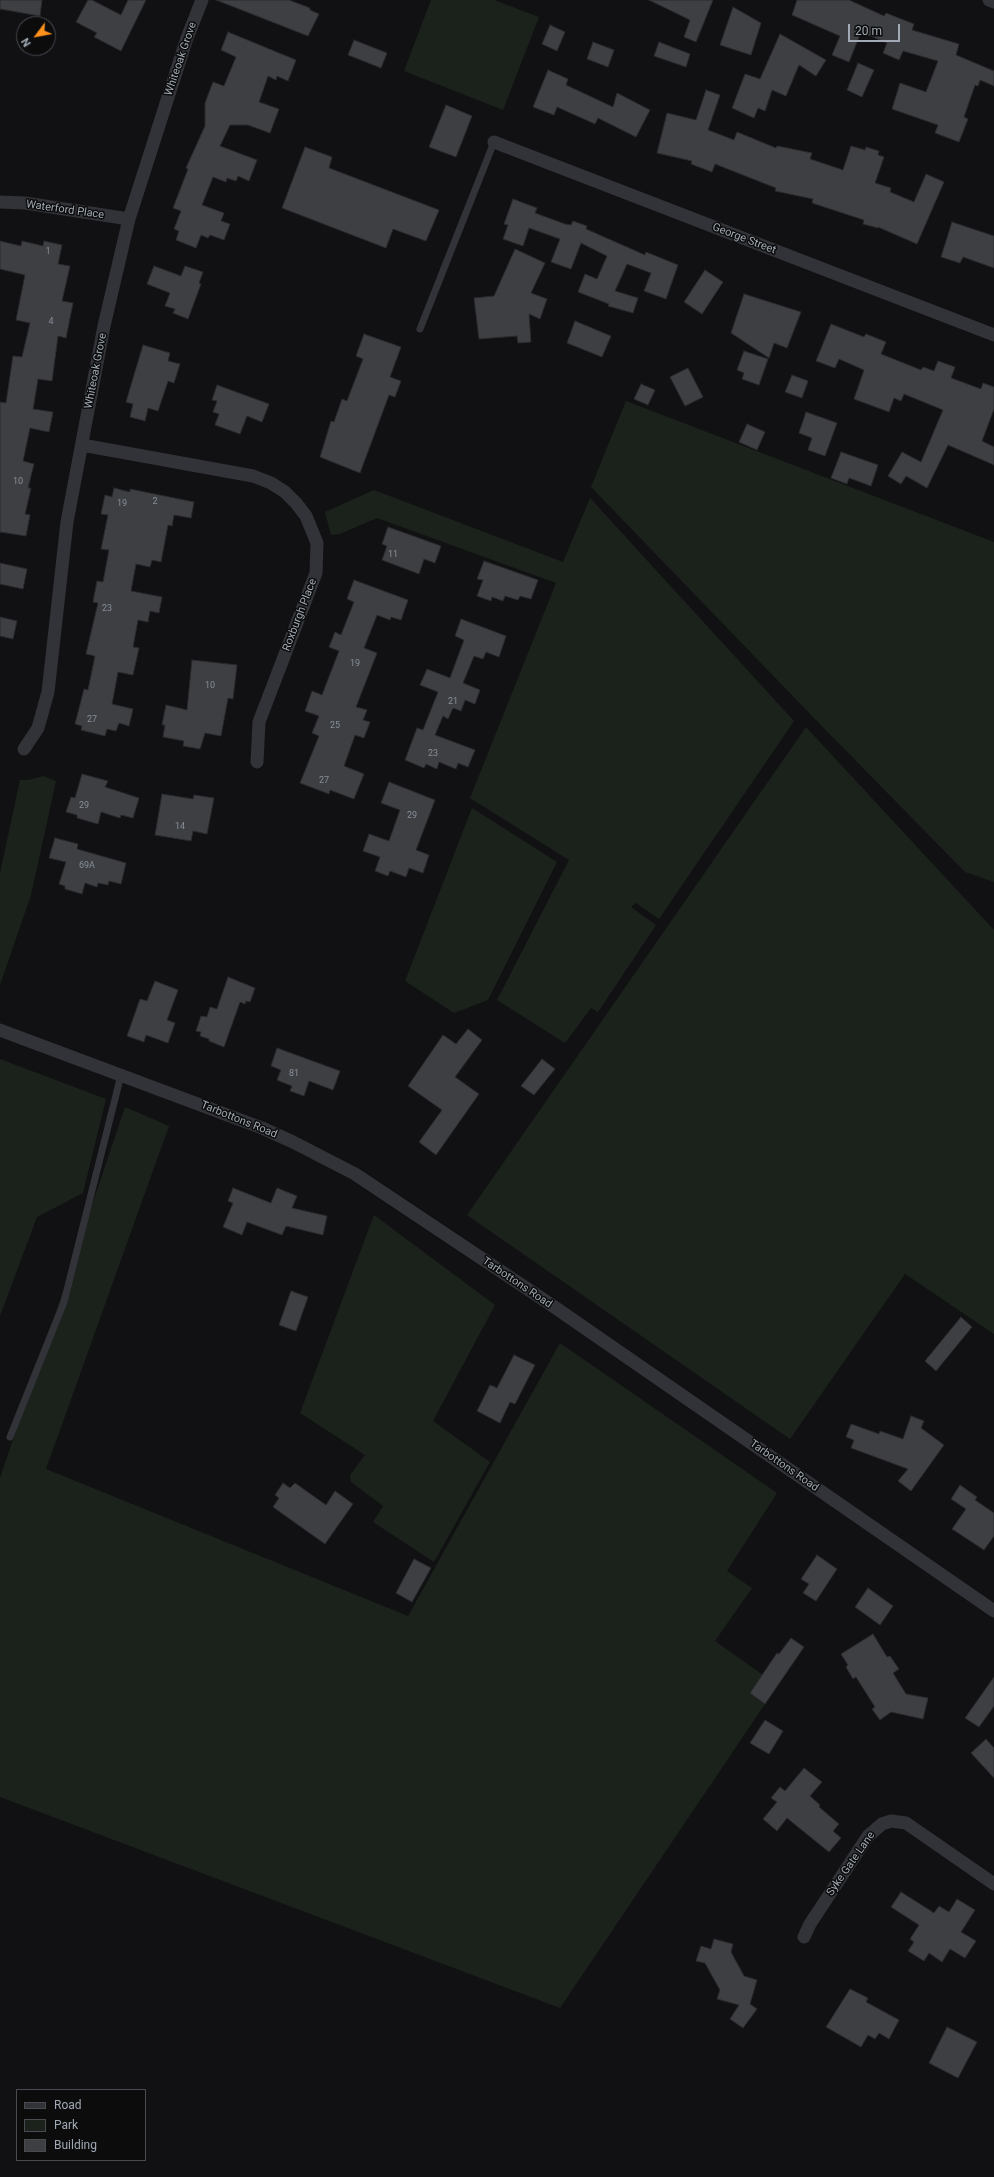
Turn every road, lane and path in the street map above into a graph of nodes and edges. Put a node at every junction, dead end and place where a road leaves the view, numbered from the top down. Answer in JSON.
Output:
{"nodes":[{"id":1,"x":202,"y":0,"type":"edge"},
{"id":2,"x":989,"y":0,"type":"edge"},
{"id":3,"x":994,"y":2,"type":"edge"},
{"id":4,"x":494,"y":142,"type":"joint"},
{"id":5,"x":0,"y":202,"type":"edge"},
{"id":6,"x":129,"y":219,"type":"junction"},
{"id":7,"x":420,"y":329,"type":"dead end"},
{"id":8,"x":994,"y":335,"type":"edge"},
{"id":9,"x":82,"y":445,"type":"junction"},
{"id":10,"x":24,"y":749,"type":"dead end"},
{"id":11,"x":258,"y":762,"type":"dead end"},
{"id":12,"x":0,"y":1030,"type":"edge"},
{"id":13,"x":121,"y":1075,"type":"junction"},
{"id":14,"x":10,"y":1437,"type":"dead end"},
{"id":15,"x":994,"y":1611,"type":"edge"},
{"id":16,"x":994,"y":1884,"type":"edge"},
{"id":17,"x":804,"y":1937,"type":"dead end"}],
"edges":[{"from":1,"to":6,"type":"street","name":"Whiteoak Grove"},
{"from":2,"to":3,"type":"street"},
{"from":4,"to":7,"type":"lane"},
{"from":4,"to":8,"type":"street","name":"George Street"},
{"from":5,"to":6,"type":"street","name":"Waterford Place"},
{"from":6,"to":9,"type":"street","name":"Whiteoak Grove"},
{"from":9,"to":10,"type":"street","name":"Whiteoak Grove"},
{"from":9,"to":11,"type":"street","name":"Roxburgh Place"},
{"from":12,"to":13,"type":"street","name":"Tarbottons Road"},
{"from":13,"to":14,"type":"lane"},
{"from":13,"to":15,"type":"street","name":"Tarbottons Road"},
{"from":16,"to":17,"type":"street","name":"Syke Gate Lane"}]}
